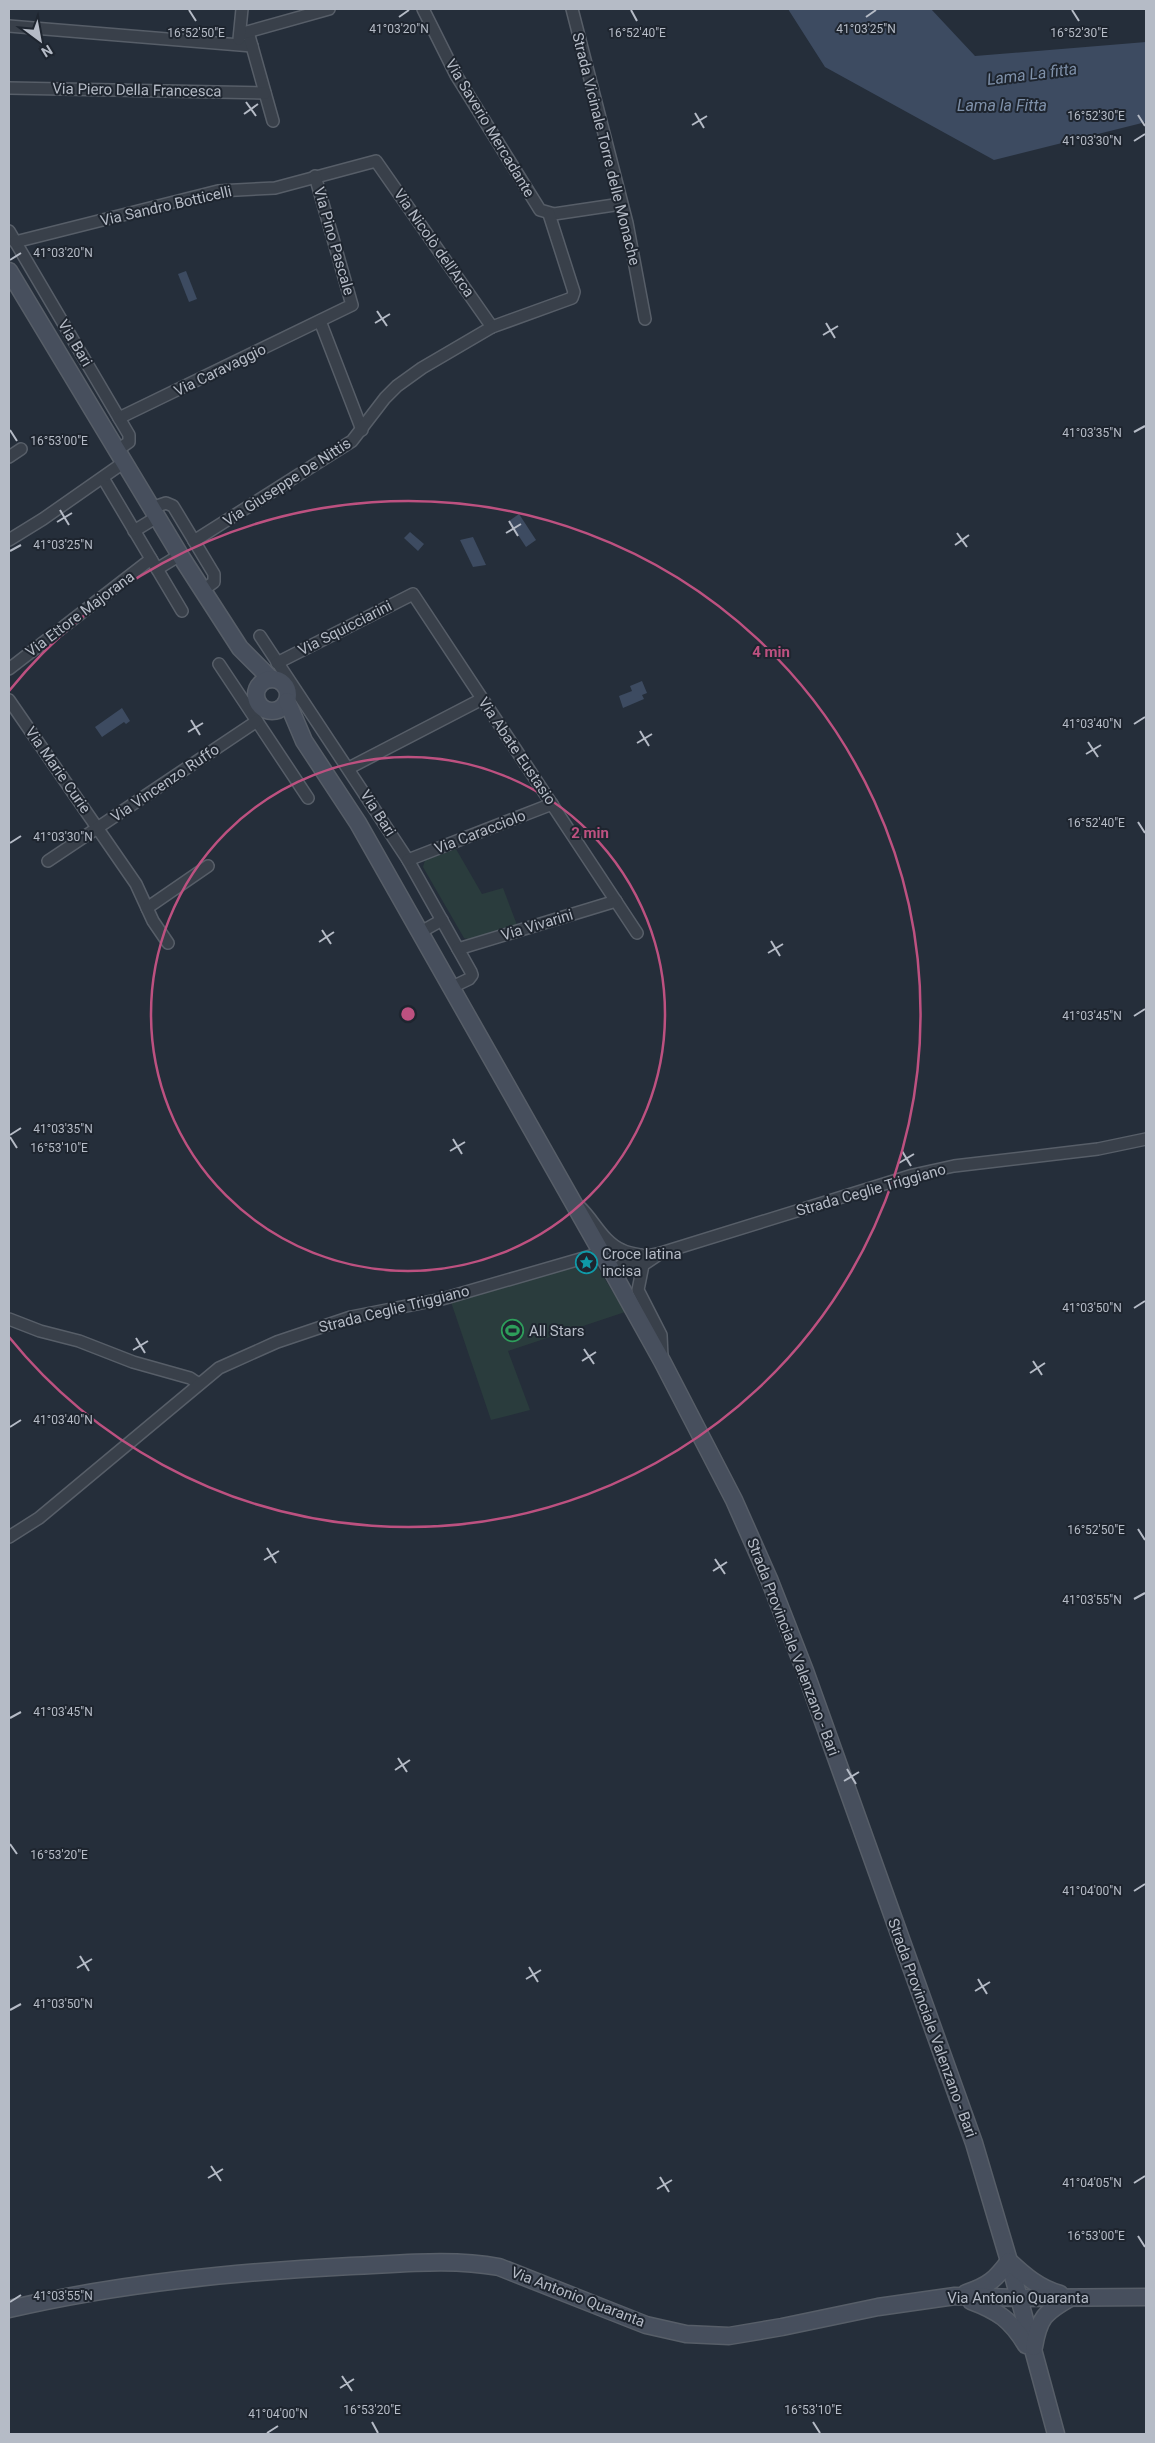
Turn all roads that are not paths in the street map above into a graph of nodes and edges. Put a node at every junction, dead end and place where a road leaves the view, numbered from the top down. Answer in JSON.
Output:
{"nodes":[{"id":1,"x":242,"y":9,"type":"edge"},
{"id":2,"x":329,"y":9,"type":"edge"},
{"id":3,"x":423,"y":9,"type":"edge"},
{"id":4,"x":572,"y":9,"type":"edge"},
{"id":5,"x":9,"y":26,"type":"edge"},
{"id":6,"x":242,"y":37,"type":"junction"},
{"id":7,"x":9,"y":88,"type":"edge"},
{"id":8,"x":265,"y":93,"type":"junction"},
{"id":9,"x":273,"y":121,"type":"dead end"},
{"id":10,"x":376,"y":161,"type":"joint"},
{"id":11,"x":315,"y":176,"type":"junction"},
{"id":12,"x":621,"y":204,"type":"junction"},
{"id":13,"x":549,"y":214,"type":"junction"},
{"id":14,"x":12,"y":236,"type":"edge"},
{"id":15,"x":9,"y":271,"type":"edge"},
{"id":16,"x":352,"y":305,"type":"joint"},
{"id":17,"x":645,"y":319,"type":"dead end"},
{"id":18,"x":320,"y":321,"type":"junction"},
{"id":19,"x":492,"y":327,"type":"junction"},
{"id":20,"x":119,"y":418,"type":"junction"},
{"id":21,"x":362,"y":430,"type":"junction"},
{"id":22,"x":21,"y":449,"type":"dead end"},
{"id":23,"x":9,"y":457,"type":"edge"},
{"id":24,"x":119,"y":457,"type":"junction"},
{"id":25,"x":103,"y":478,"type":"junction"},
{"id":26,"x":154,"y":512,"type":"junction"},
{"id":27,"x":134,"y":531,"type":"junction"},
{"id":28,"x":9,"y":540,"type":"edge"},
{"id":29,"x":194,"y":541,"type":"junction"},
{"id":30,"x":180,"y":555,"type":"junction"},
{"id":31,"x":154,"y":564,"type":"junction"},
{"id":32,"x":203,"y":590,"type":"junction"},
{"id":33,"x":413,"y":594,"type":"joint"},
{"id":34,"x":182,"y":611,"type":"dead end"},
{"id":35,"x":260,"y":636,"type":"dead end"},
{"id":36,"x":240,"y":648,"type":"junction"},
{"id":37,"x":277,"y":663,"type":"junction"},
{"id":38,"x":219,"y":664,"type":"dead end"},
{"id":39,"x":9,"y":669,"type":"edge"},
{"id":40,"x":283,"y":687,"type":"junction"},
{"id":41,"x":482,"y":698,"type":"junction"},
{"id":42,"x":9,"y":700,"type":"edge"},
{"id":43,"x":259,"y":707,"type":"junction"},
{"id":44,"x":304,"y":741,"type":"junction"},
{"id":45,"x":349,"y":768,"type":"junction"},
{"id":46,"x":308,"y":798,"type":"dead end"},
{"id":47,"x":552,"y":804,"type":"junction"},
{"id":48,"x":98,"y":828,"type":"junction"},
{"id":49,"x":408,"y":860,"type":"junction"},
{"id":50,"x":48,"y":861,"type":"dead end"},
{"id":51,"x":208,"y":866,"type":"dead end"},
{"id":52,"x":616,"y":901,"type":"junction"},
{"id":53,"x":146,"y":908,"type":"junction"},
{"id":54,"x":442,"y":920,"type":"junction"},
{"id":55,"x":419,"y":933,"type":"junction"},
{"id":56,"x":637,"y":933,"type":"dead end"},
{"id":57,"x":168,"y":943,"type":"dead end"},
{"id":58,"x":458,"y":949,"type":"junction"},
{"id":59,"x":450,"y":988,"type":"junction"},
{"id":60,"x":508,"y":1089,"type":"joint"},
{"id":61,"x":1146,"y":1139,"type":"edge"},
{"id":62,"x":568,"y":1196,"type":"junction"},
{"id":63,"x":601,"y":1253,"type":"junction"},
{"id":64,"x":643,"y":1260,"type":"junction"},
{"id":65,"x":612,"y":1272,"type":"junction"},
{"id":66,"x":9,"y":1319,"type":"edge"},
{"id":67,"x":662,"y":1361,"type":"junction"},
{"id":68,"x":200,"y":1384,"type":"junction"},
{"id":69,"x":9,"y":1537,"type":"edge"},
{"id":70,"x":1009,"y":2260,"type":"junction"},
{"id":71,"x":955,"y":2296,"type":"junction"},
{"id":72,"x":1072,"y":2297,"type":"junction"},
{"id":73,"x":1146,"y":2297,"type":"edge"},
{"id":74,"x":1019,"y":2298,"type":"junction"},
{"id":75,"x":9,"y":2309,"type":"edge"},
{"id":76,"x":1033,"y":2355,"type":"junction"},
{"id":77,"x":1056,"y":2434,"type":"edge"}],
"edges":[{"from":1,"to":6,"type":"street"},
{"from":2,"to":6,"type":"street"},
{"from":3,"to":13,"type":"street","name":"Via Saverio Mercadante"},
{"from":4,"to":12,"type":"street","name":"Strada Vicinale Torre delle Monache"},
{"from":5,"to":6,"type":"street"},
{"from":6,"to":8,"type":"street"},
{"from":7,"to":8,"type":"street","name":"Via Piero Della Francesca"},
{"from":8,"to":9,"type":"street"},
{"from":10,"to":11,"type":"street","name":"Via Sandro Botticelli"},
{"from":10,"to":19,"type":"street","name":"Via Nicolò dell'Arca"},
{"from":11,"to":14,"type":"street","name":"Via Sandro Botticelli"},
{"from":11,"to":16,"type":"street","name":"Via Pino Pascale"},
{"from":12,"to":13,"type":"street"},
{"from":12,"to":17,"type":"street","name":"Strada Vicinale Torre delle Monache"},
{"from":13,"to":19,"type":"street","name":"Via Saverio Mercadante"},
{"from":14,"to":20,"type":"street","name":"Via Bari"},
{"from":15,"to":24,"type":"main road","name":"Via Bari"},
{"from":16,"to":18,"type":"street","name":"Via Caravaggio"},
{"from":18,"to":20,"type":"street","name":"Via Caravaggio"},
{"from":18,"to":21,"type":"street"},
{"from":19,"to":21,"type":"street","name":"Via Giuseppe De Nittis"},
{"from":20,"to":24,"type":"street","name":"Via Bari"},
{"from":21,"to":29,"type":"street","name":"Via Giuseppe De Nittis"},
{"from":22,"to":23,"type":"street"},
{"from":24,"to":25,"type":"street"},
{"from":24,"to":26,"type":"main road","name":"Via Bari"},
{"from":25,"to":27,"type":"street"},
{"from":25,"to":28,"type":"street"},
{"from":26,"to":27,"type":"street"},
{"from":26,"to":29,"type":"street"},
{"from":26,"to":30,"type":"main road","name":"Via Bari"},
{"from":27,"to":31,"type":"street"},
{"from":29,"to":32,"type":"street"},
{"from":30,"to":31,"type":"street","name":"Via Ettore Majorana"},
{"from":30,"to":32,"type":"main road","name":"Via Bari"},
{"from":31,"to":34,"type":"street"},
{"from":31,"to":39,"type":"street","name":"Via Ettore Majorana"},
{"from":32,"to":36,"type":"main road","name":"Via Bari"},
{"from":33,"to":37,"type":"street","name":"Via Squicciarini"},
{"from":33,"to":41,"type":"street","name":"Via Abate Eustasio"},
{"from":35,"to":37,"type":"street","name":"Via Bari"},
{"from":36,"to":40,"type":"main road","name":"Via Bari"},
{"from":36,"to":43,"type":"main road","name":"Via Bari"},
{"from":37,"to":40,"type":"street","name":"Via Bari"},
{"from":38,"to":43,"type":"street","name":"Via Bari"},
{"from":40,"to":43,"type":"main road"},
{"from":40,"to":43,"type":"main road"},
{"from":40,"to":44,"type":"main road","name":"Via Bari"},
{"from":40,"to":45,"type":"street","name":"Via Bari"},
{"from":41,"to":45,"type":"street"},
{"from":41,"to":47,"type":"street","name":"Via Abate Eustasio"},
{"from":42,"to":48,"type":"street","name":"Via Marie Curie"},
{"from":43,"to":44,"type":"main road","name":"Via Bari"},
{"from":43,"to":46,"type":"street","name":"Via Bari"},
{"from":43,"to":48,"type":"street","name":"Via Vincenzo Ruffo"},
{"from":44,"to":55,"type":"main road","name":"Via Bari"},
{"from":45,"to":49,"type":"street","name":"Via Bari"},
{"from":47,"to":49,"type":"street","name":"Via Caracciolo"},
{"from":47,"to":52,"type":"street","name":"Via Abate Eustasio"},
{"from":48,"to":50,"type":"street","name":"Via Vincenzo Ruffo"},
{"from":48,"to":53,"type":"street","name":"Via Marie Curie"},
{"from":49,"to":54,"type":"street","name":"Via Bari"},
{"from":51,"to":53,"type":"street"},
{"from":52,"to":56,"type":"street","name":"Via Abate Eustasio"},
{"from":52,"to":58,"type":"street","name":"Via Vivarini"},
{"from":53,"to":57,"type":"street","name":"Via Marie Curie"},
{"from":54,"to":55,"type":"street"},
{"from":54,"to":58,"type":"street","name":"Via Bari"},
{"from":55,"to":59,"type":"main road","name":"Via Bari"},
{"from":58,"to":59,"type":"street","name":"Via Bari"},
{"from":59,"to":60,"type":"main road","name":"Via Bari"},
{"from":60,"to":62,"type":"main road","name":"Strada Provinciale Valenzano - Bari"},
{"from":61,"to":64,"type":"street","name":"Strada Ceglie Triggiano"},
{"from":62,"to":63,"type":"main road","name":"Strada Provinciale Valenzano - Bari"},
{"from":62,"to":64,"type":"street"},
{"from":63,"to":65,"type":"main road","name":"Strada Provinciale Valenzano - Bari"},
{"from":63,"to":68,"type":"street","name":"Strada Ceglie Triggiano"},
{"from":64,"to":65,"type":"street","name":"Strada Ceglie Triggiano"},
{"from":64,"to":67,"type":"street"},
{"from":65,"to":67,"type":"main road","name":"Strada Provinciale Valenzano - Bari"},
{"from":66,"to":68,"type":"street"},
{"from":67,"to":70,"type":"main road","name":"Strada Provinciale Valenzano - Bari"},
{"from":68,"to":69,"type":"street","name":"Strada Ceglie Triggiano"},
{"from":70,"to":71,"type":"main road"},
{"from":70,"to":72,"type":"main road"},
{"from":70,"to":74,"type":"main road","name":"Strada Provinciale Valenzano - Bari"},
{"from":71,"to":74,"type":"main road","name":"Via Antonio Quaranta"},
{"from":71,"to":75,"type":"main road","name":"Via Antonio Quaranta"},
{"from":71,"to":76,"type":"main road"},
{"from":72,"to":73,"type":"main road","name":"Via Antonio Quaranta"},
{"from":72,"to":74,"type":"main road","name":"Via Antonio Quaranta"},
{"from":72,"to":76,"type":"main road"},
{"from":74,"to":76,"type":"main road","name":"Strada Provinciale Valenzano - Bari"},
{"from":76,"to":77,"type":"main road"}]}
